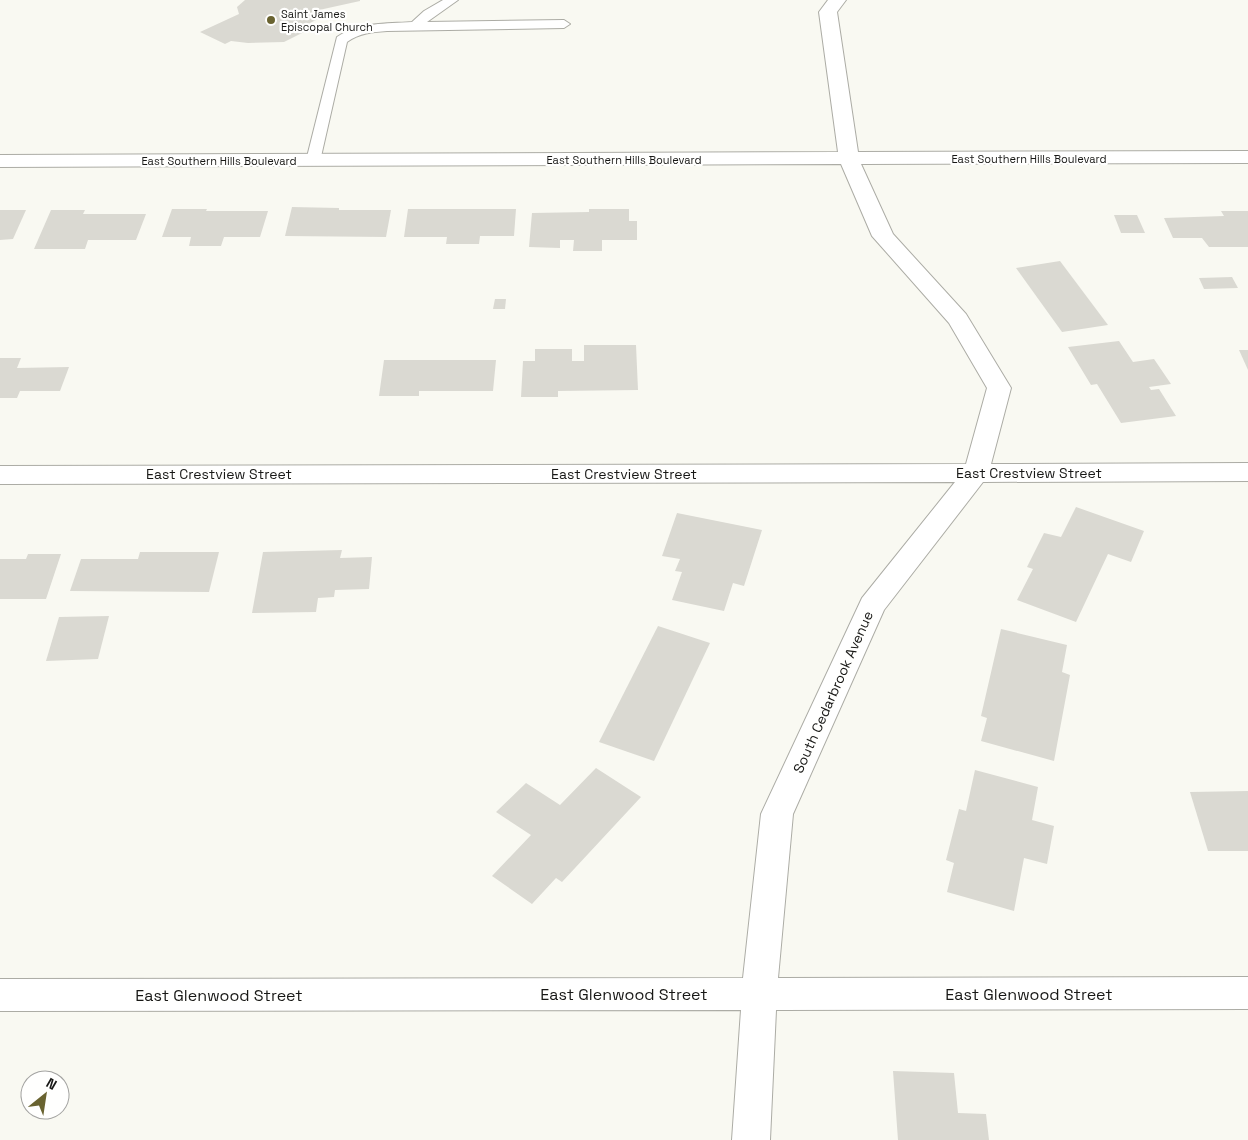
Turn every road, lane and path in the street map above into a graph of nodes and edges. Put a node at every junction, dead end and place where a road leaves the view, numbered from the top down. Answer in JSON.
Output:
{"nodes":[{"id":1,"x":452,"y":0,"type":"edge"},
{"id":2,"x":837,"y":0,"type":"edge"},
{"id":3,"x":564,"y":24,"type":"dead end"},
{"id":4,"x":416,"y":26,"type":"junction"},
{"id":5,"x":1248,"y":157,"type":"edge"},
{"id":6,"x":849,"y":160,"type":"junction"},
{"id":7,"x":0,"y":161,"type":"edge"},
{"id":8,"x":313,"y":161,"type":"junction"},
{"id":9,"x":1248,"y":472,"type":"edge"},
{"id":10,"x":976,"y":473,"type":"junction"},
{"id":11,"x":0,"y":475,"type":"edge"},
{"id":12,"x":1248,"y":993,"type":"edge"},
{"id":13,"x":759,"y":994,"type":"junction"},
{"id":14,"x":0,"y":995,"type":"edge"},
{"id":15,"x":751,"y":1140,"type":"edge"}],
"edges":[{"from":1,"to":4,"type":"lane"},
{"from":2,"to":6,"type":"street","name":"South Cedarbrook Avenue"},
{"from":3,"to":4,"type":"lane"},
{"from":4,"to":8,"type":"lane"},
{"from":5,"to":6,"type":"street","name":"East Southern Hills Boulevard"},
{"from":6,"to":8,"type":"street","name":"East Southern Hills Boulevard"},
{"from":6,"to":10,"type":"street","name":"South Cedarbrook Avenue"},
{"from":7,"to":8,"type":"street","name":"East Southern Hills Boulevard"},
{"from":9,"to":10,"type":"street","name":"East Crestview Street"},
{"from":10,"to":11,"type":"street","name":"East Crestview Street"},
{"from":10,"to":13,"type":"street","name":"South Cedarbrook Avenue"},
{"from":12,"to":13,"type":"street","name":"East Glenwood Street"},
{"from":13,"to":14,"type":"street","name":"East Glenwood Street"},
{"from":13,"to":15,"type":"street","name":"South Cedarbrook Avenue"}]}
